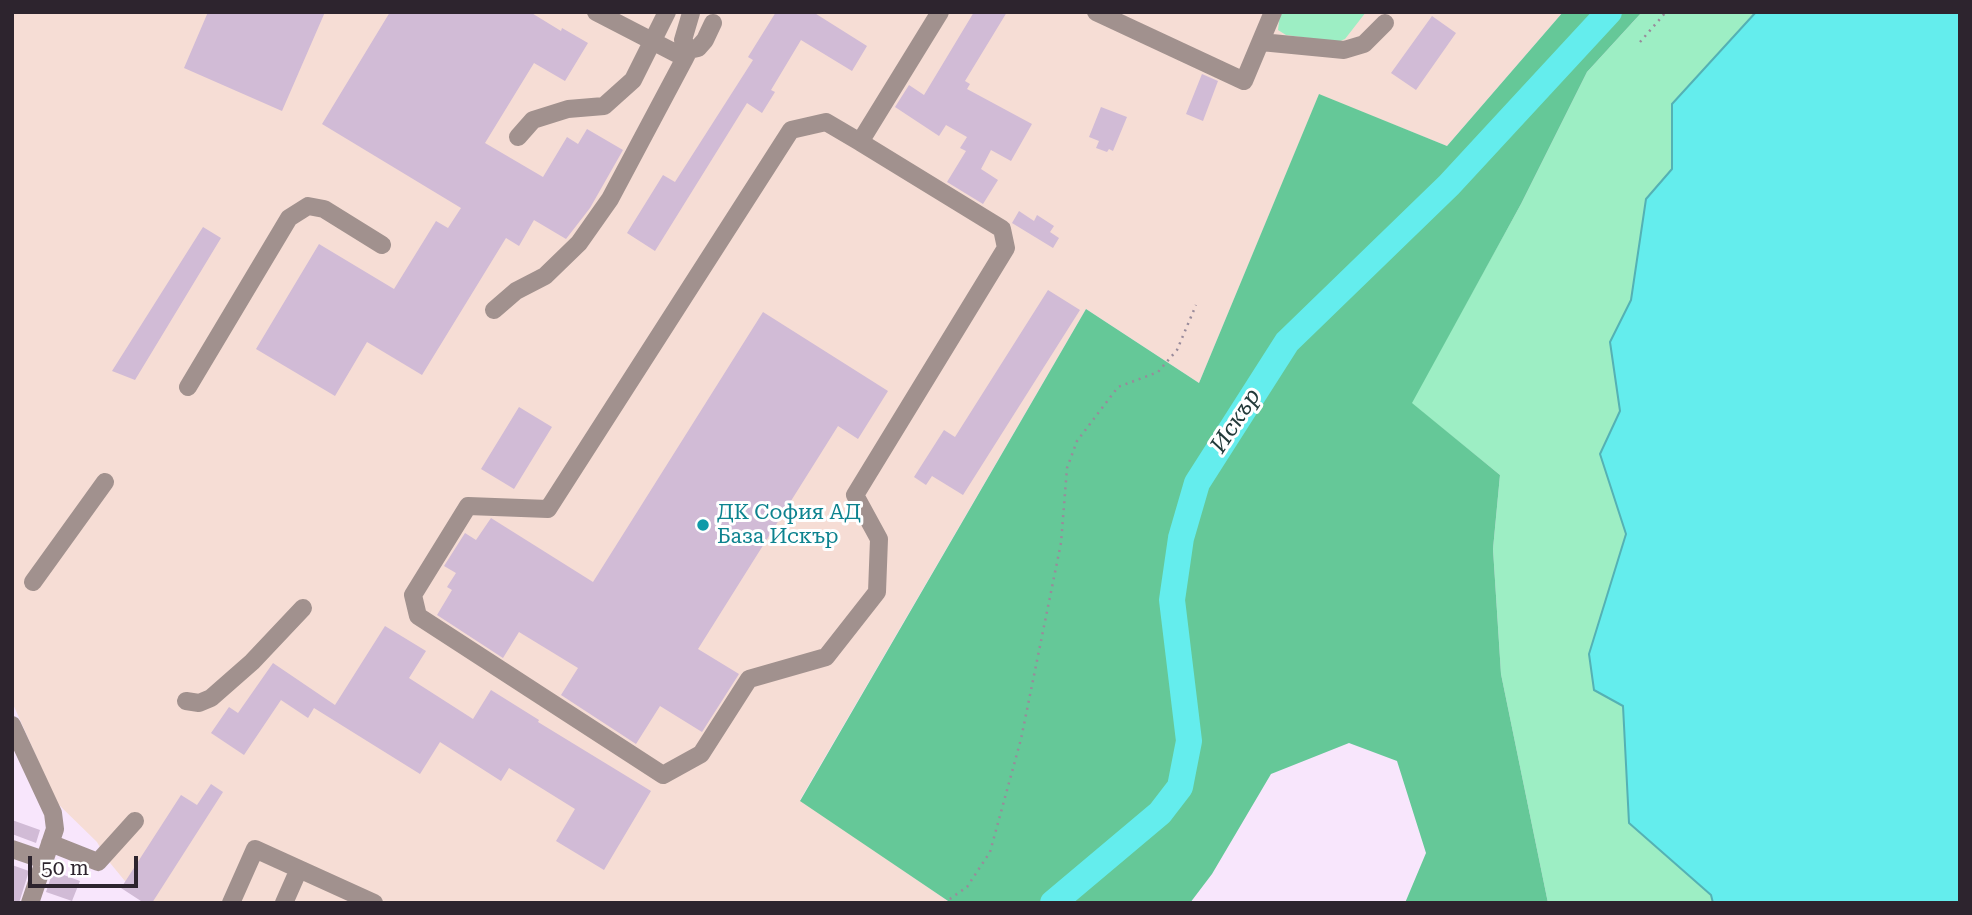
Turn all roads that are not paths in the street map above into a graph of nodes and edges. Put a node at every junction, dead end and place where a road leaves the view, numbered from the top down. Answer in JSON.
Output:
{"nodes":[{"id":1,"x":596,"y":12,"type":"edge"},
{"id":2,"x":667,"y":12,"type":"edge"},
{"id":3,"x":940,"y":12,"type":"edge"},
{"id":4,"x":1096,"y":12,"type":"edge"},
{"id":5,"x":1273,"y":12,"type":"edge"},
{"id":6,"x":691,"y":13,"type":"edge"},
{"id":7,"x":713,"y":23,"type":"dead end"},
{"id":8,"x":1385,"y":23,"type":"dead end"},
{"id":9,"x":654,"y":42,"type":"junction"},
{"id":10,"x":1261,"y":42,"type":"junction"},
{"id":11,"x":687,"y":54,"type":"junction"},
{"id":12,"x":518,"y":136,"type":"dead end"},
{"id":13,"x":860,"y":142,"type":"junction"},
{"id":14,"x":383,"y":245,"type":"dead end"},
{"id":15,"x":494,"y":310,"type":"dead end"},
{"id":16,"x":188,"y":387,"type":"dead end"},
{"id":17,"x":105,"y":482,"type":"dead end"},
{"id":18,"x":33,"y":582,"type":"dead end"},
{"id":19,"x":303,"y":608,"type":"dead end"},
{"id":20,"x":186,"y":701,"type":"dead end"},
{"id":21,"x":12,"y":725,"type":"edge"},
{"id":22,"x":135,"y":821,"type":"dead end"},
{"id":23,"x":50,"y":843,"type":"junction"},
{"id":24,"x":12,"y":849,"type":"edge"},
{"id":25,"x":44,"y":860,"type":"junction"},
{"id":26,"x":299,"y":869,"type":"junction"},
{"id":27,"x":340,"y":896,"type":"edge"},
{"id":28,"x":30,"y":903,"type":"edge"},
{"id":29,"x":231,"y":903,"type":"edge"},
{"id":30,"x":284,"y":903,"type":"edge"},
{"id":31,"x":373,"y":903,"type":"edge"}],
"edges":[{"from":1,"to":9,"type":"street"},
{"from":2,"to":9,"type":"street"},
{"from":3,"to":13,"type":"street"},
{"from":4,"to":10,"type":"street"},
{"from":5,"to":10,"type":"street"},
{"from":6,"to":11,"type":"street"},
{"from":7,"to":11,"type":"street"},
{"from":8,"to":10,"type":"street"},
{"from":9,"to":11,"type":"street"},
{"from":9,"to":12,"type":"street"},
{"from":11,"to":15,"type":"street"},
{"from":13,"to":13,"type":"street"},
{"from":14,"to":16,"type":"street"},
{"from":17,"to":18,"type":"street"},
{"from":19,"to":20,"type":"street"},
{"from":21,"to":23,"type":"street"},
{"from":22,"to":23,"type":"street"},
{"from":23,"to":25,"type":"street"},
{"from":24,"to":25,"type":"street"},
{"from":25,"to":28,"type":"street"},
{"from":26,"to":27,"type":"street"},
{"from":26,"to":29,"type":"street"},
{"from":26,"to":30,"type":"street"},
{"from":27,"to":31,"type":"street"}]}
